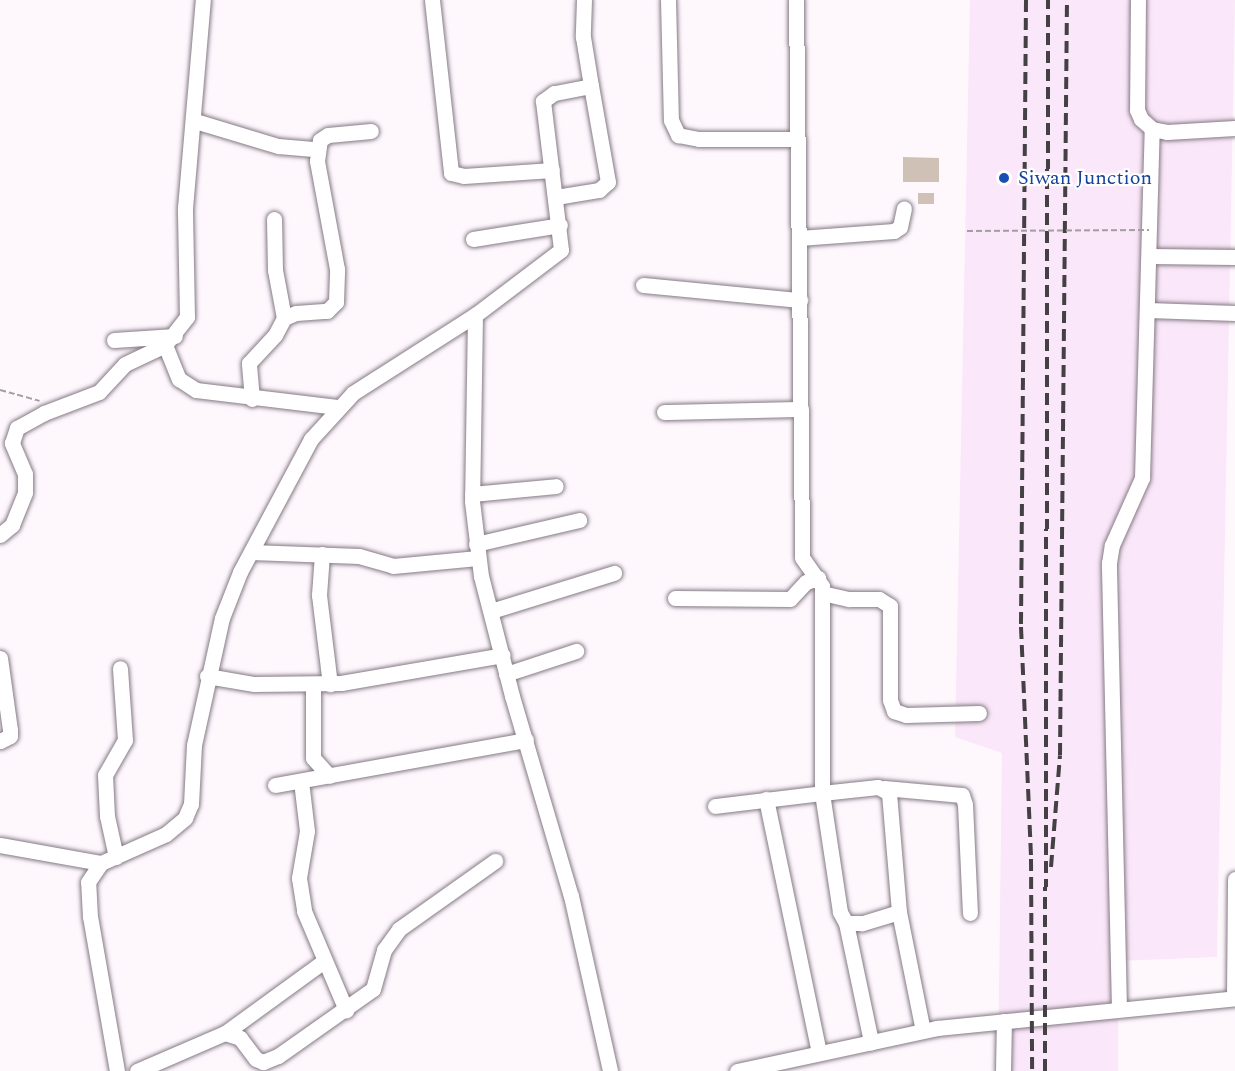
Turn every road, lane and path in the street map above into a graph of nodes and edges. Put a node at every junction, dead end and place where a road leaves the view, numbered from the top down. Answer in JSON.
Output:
{"nodes":[{"id":1,"x":203,"y":0,"type":"edge"},
{"id":2,"x":432,"y":0,"type":"edge"},
{"id":3,"x":584,"y":0,"type":"edge"},
{"id":4,"x":668,"y":0,"type":"edge"},
{"id":5,"x":796,"y":0,"type":"edge"},
{"id":6,"x":1138,"y":0,"type":"edge"},
{"id":7,"x":591,"y":86,"type":"junction"},
{"id":8,"x":195,"y":121,"type":"junction"},
{"id":9,"x":1235,"y":128,"type":"edge"},
{"id":10,"x":1152,"y":129,"type":"junction"},
{"id":11,"x":371,"y":131,"type":"dead end"},
{"id":12,"x":797,"y":139,"type":"junction"},
{"id":13,"x":316,"y":149,"type":"junction"},
{"id":14,"x":552,"y":170,"type":"junction"},
{"id":15,"x":556,"y":197,"type":"junction"},
{"id":16,"x":904,"y":208,"type":"dead end"},
{"id":17,"x":274,"y":219,"type":"dead end"},
{"id":18,"x":560,"y":225,"type":"junction"},
{"id":19,"x":1149,"y":230,"type":"junction"},
{"id":20,"x":967,"y":231,"type":"dead end"},
{"id":21,"x":799,"y":238,"type":"junction"},
{"id":22,"x":473,"y":239,"type":"dead end"},
{"id":23,"x":1149,"y":255,"type":"junction"},
{"id":24,"x":1235,"y":257,"type":"edge"},
{"id":25,"x":643,"y":285,"type":"dead end"},
{"id":26,"x":800,"y":300,"type":"junction"},
{"id":27,"x":1148,"y":310,"type":"junction"},
{"id":28,"x":1235,"y":313,"type":"edge"},
{"id":29,"x":475,"y":315,"type":"junction"},
{"id":30,"x":284,"y":318,"type":"junction"},
{"id":31,"x":114,"y":340,"type":"dead end"},
{"id":32,"x":170,"y":341,"type":"junction"},
{"id":33,"x":0,"y":390,"type":"edge"},
{"id":34,"x":252,"y":399,"type":"junction"},
{"id":35,"x":337,"y":407,"type":"junction"},
{"id":36,"x":801,"y":409,"type":"junction"},
{"id":37,"x":52,"y":410,"type":"junction"},
{"id":38,"x":664,"y":412,"type":"dead end"},
{"id":39,"x":556,"y":486,"type":"dead end"},
{"id":40,"x":472,"y":494,"type":"junction"},
{"id":41,"x":579,"y":520,"type":"dead end"},
{"id":42,"x":0,"y":535,"type":"edge"},
{"id":43,"x":477,"y":551,"type":"junction"},
{"id":44,"x":251,"y":552,"type":"junction"},
{"id":45,"x":322,"y":554,"type":"junction"},
{"id":46,"x":614,"y":573,"type":"dead end"},
{"id":47,"x":820,"y":585,"type":"junction"},
{"id":48,"x":675,"y":598,"type":"dead end"},
{"id":49,"x":491,"y":610,"type":"junction"},
{"id":50,"x":576,"y":651,"type":"dead end"},
{"id":51,"x":503,"y":655,"type":"junction"},
{"id":52,"x":0,"y":658,"type":"edge"},
{"id":53,"x":120,"y":668,"type":"dead end"},
{"id":54,"x":506,"y":674,"type":"junction"},
{"id":55,"x":207,"y":676,"type":"junction"},
{"id":56,"x":313,"y":684,"type":"junction"},
{"id":57,"x":330,"y":684,"type":"junction"},
{"id":58,"x":979,"y":713,"type":"dead end"},
{"id":59,"x":526,"y":740,"type":"junction"},
{"id":60,"x":0,"y":741,"type":"edge"},
{"id":61,"x":330,"y":776,"type":"junction"},
{"id":62,"x":301,"y":781,"type":"junction"},
{"id":63,"x":275,"y":785,"type":"dead end"},
{"id":64,"x":885,"y":788,"type":"junction"},
{"id":65,"x":822,"y":794,"type":"junction"},
{"id":66,"x":766,"y":799,"type":"junction"},
{"id":67,"x":715,"y":806,"type":"dead end"},
{"id":68,"x":0,"y":845,"type":"edge"},
{"id":69,"x":109,"y":860,"type":"junction"},
{"id":70,"x":495,"y":861,"type":"dead end"},
{"id":71,"x":1235,"y":879,"type":"edge"},
{"id":72,"x":899,"y":912,"type":"junction"},
{"id":73,"x":970,"y":914,"type":"dead end"},
{"id":74,"x":846,"y":923,"type":"junction"},
{"id":75,"x":324,"y":961,"type":"junction"},
{"id":76,"x":1234,"y":998,"type":"edge"},
{"id":77,"x":346,"y":1010,"type":"junction"},
{"id":78,"x":1119,"y":1010,"type":"junction"},
{"id":79,"x":1004,"y":1021,"type":"junction"},
{"id":80,"x":923,"y":1031,"type":"junction"},
{"id":81,"x":225,"y":1033,"type":"junction"},
{"id":82,"x":871,"y":1042,"type":"junction"},
{"id":83,"x":819,"y":1053,"type":"junction"},
{"id":84,"x":117,"y":1071,"type":"edge"},
{"id":85,"x":137,"y":1071,"type":"edge"},
{"id":86,"x":610,"y":1071,"type":"edge"},
{"id":87,"x":737,"y":1071,"type":"edge"},
{"id":88,"x":1004,"y":1071,"type":"edge"}],
"edges":[{"from":1,"to":8,"type":"street"},
{"from":2,"to":14,"type":"street"},
{"from":3,"to":7,"type":"street"},
{"from":4,"to":12,"type":"street"},
{"from":5,"to":12,"type":"street"},
{"from":6,"to":10,"type":"street"},
{"from":7,"to":14,"type":"street"},
{"from":7,"to":15,"type":"street"},
{"from":8,"to":13,"type":"street"},
{"from":8,"to":32,"type":"street"},
{"from":9,"to":10,"type":"street"},
{"from":10,"to":19,"type":"street"},
{"from":11,"to":13,"type":"street"},
{"from":12,"to":21,"type":"street"},
{"from":13,"to":30,"type":"street"},
{"from":14,"to":15,"type":"street"},
{"from":15,"to":18,"type":"street"},
{"from":16,"to":21,"type":"street"},
{"from":17,"to":30,"type":"street"},
{"from":18,"to":22,"type":"street"},
{"from":18,"to":29,"type":"street"},
{"from":19,"to":20,"type":"path","bridge":true},
{"from":19,"to":23,"type":"street"},
{"from":21,"to":26,"type":"street"},
{"from":23,"to":24,"type":"street"},
{"from":23,"to":27,"type":"street"},
{"from":25,"to":26,"type":"street"},
{"from":26,"to":36,"type":"street"},
{"from":27,"to":28,"type":"street"},
{"from":27,"to":78,"type":"street"},
{"from":29,"to":35,"type":"street"},
{"from":29,"to":40,"type":"street"},
{"from":30,"to":34,"type":"street"},
{"from":31,"to":32,"type":"street"},
{"from":32,"to":34,"type":"street"},
{"from":32,"to":37,"type":"street"},
{"from":33,"to":37,"type":"path"},
{"from":34,"to":35,"type":"street"},
{"from":35,"to":44,"type":"street"},
{"from":36,"to":38,"type":"street"},
{"from":36,"to":47,"type":"street"},
{"from":37,"to":42,"type":"street"},
{"from":39,"to":40,"type":"street"},
{"from":40,"to":43,"type":"street"},
{"from":41,"to":43,"type":"street"},
{"from":43,"to":45,"type":"street"},
{"from":43,"to":49,"type":"street"},
{"from":44,"to":45,"type":"street"},
{"from":44,"to":55,"type":"street"},
{"from":45,"to":57,"type":"street"},
{"from":46,"to":49,"type":"street"},
{"from":47,"to":48,"type":"street"},
{"from":47,"to":58,"type":"street"},
{"from":47,"to":65,"type":"street"},
{"from":49,"to":51,"type":"street"},
{"from":50,"to":54,"type":"street"},
{"from":51,"to":54,"type":"street"},
{"from":51,"to":57,"type":"street"},
{"from":52,"to":60,"type":"street"},
{"from":53,"to":69,"type":"street"},
{"from":54,"to":59,"type":"street"},
{"from":55,"to":56,"type":"street"},
{"from":55,"to":69,"type":"street"},
{"from":56,"to":57,"type":"street"},
{"from":56,"to":61,"type":"street"},
{"from":59,"to":61,"type":"street"},
{"from":59,"to":86,"type":"street"},
{"from":61,"to":62,"type":"street"},
{"from":62,"to":63,"type":"street"},
{"from":62,"to":75,"type":"street"},
{"from":64,"to":65,"type":"street"},
{"from":64,"to":72,"type":"street"},
{"from":64,"to":73,"type":"street"},
{"from":65,"to":66,"type":"street"},
{"from":65,"to":74,"type":"street"},
{"from":66,"to":67,"type":"street"},
{"from":66,"to":83,"type":"street"},
{"from":68,"to":69,"type":"street"},
{"from":69,"to":84,"type":"street"},
{"from":70,"to":77,"type":"street"},
{"from":71,"to":76,"type":"street"},
{"from":72,"to":74,"type":"street"},
{"from":72,"to":80,"type":"street"},
{"from":74,"to":82,"type":"street"},
{"from":75,"to":77,"type":"street"},
{"from":75,"to":81,"type":"street"},
{"from":76,"to":78,"type":"street"},
{"from":77,"to":81,"type":"street"},
{"from":78,"to":79,"type":"street"},
{"from":79,"to":80,"type":"street"},
{"from":79,"to":88,"type":"street"},
{"from":80,"to":82,"type":"street"},
{"from":81,"to":85,"type":"street"},
{"from":82,"to":83,"type":"street"},
{"from":83,"to":87,"type":"street"}]}
